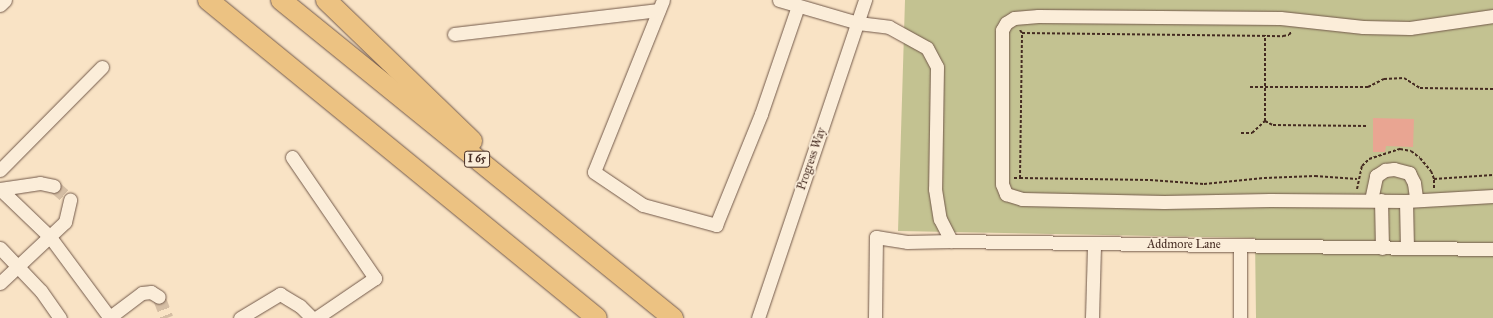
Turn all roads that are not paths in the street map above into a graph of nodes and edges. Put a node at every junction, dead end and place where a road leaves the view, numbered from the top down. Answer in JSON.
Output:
{"nodes":[{"id":1,"x":5,"y":0,"type":"edge"},
{"id":2,"x":191,"y":0,"type":"edge"},
{"id":3,"x":208,"y":0,"type":"edge"},
{"id":4,"x":281,"y":0,"type":"edge"},
{"id":5,"x":326,"y":0,"type":"edge"},
{"id":6,"x":779,"y":0,"type":"edge"},
{"id":7,"x":865,"y":0,"type":"edge"},
{"id":8,"x":661,"y":5,"type":"edge"},
{"id":9,"x":0,"y":6,"type":"edge"},
{"id":10,"x":798,"y":6,"type":"junction"},
{"id":11,"x":1493,"y":16,"type":"edge"},
{"id":12,"x":858,"y":23,"type":"junction"},
{"id":13,"x":454,"y":34,"type":"dead end"},
{"id":14,"x":102,"y":67,"type":"dead end"},
{"id":15,"x":328,"y":100,"type":"junction"},
{"id":16,"x":292,"y":157,"type":"dead end"},
{"id":17,"x":0,"y":170,"type":"edge"},
{"id":18,"x":54,"y":186,"type":"tunnel mouth"},
{"id":19,"x":0,"y":189,"type":"edge"},
{"id":20,"x":1493,"y":196,"type":"edge"},
{"id":21,"x":70,"y":200,"type":"dead end"},
{"id":22,"x":1376,"y":200,"type":"junction"},
{"id":23,"x":1411,"y":200,"type":"junction"},
{"id":24,"x":568,"y":234,"type":"junction"},
{"id":25,"x":50,"y":238,"type":"junction"},
{"id":26,"x":951,"y":241,"type":"junction"},
{"id":27,"x":1094,"y":245,"type":"junction"},
{"id":28,"x":1240,"y":246,"type":"junction"},
{"id":29,"x":0,"y":248,"type":"edge"},
{"id":30,"x":1382,"y":248,"type":"junction"},
{"id":31,"x":1407,"y":248,"type":"junction"},
{"id":32,"x":1493,"y":249,"type":"edge"},
{"id":33,"x":18,"y":266,"type":"junction"},
{"id":34,"x":0,"y":283,"type":"edge"},
{"id":35,"x":159,"y":297,"type":"dead end"},
{"id":36,"x":110,"y":317,"type":"edge"},
{"id":37,"x":60,"y":318,"type":"edge"},
{"id":38,"x":240,"y":318,"type":"edge"},
{"id":39,"x":312,"y":318,"type":"edge"},
{"id":40,"x":316,"y":318,"type":"edge"},
{"id":41,"x":597,"y":318,"type":"edge"},
{"id":42,"x":673,"y":318,"type":"edge"},
{"id":43,"x":758,"y":318,"type":"edge"},
{"id":44,"x":876,"y":318,"type":"edge"},
{"id":45,"x":1092,"y":318,"type":"edge"},
{"id":46,"x":1240,"y":318,"type":"edge"}],
"edges":[{"from":1,"to":9,"type":"street"},
{"from":2,"to":15,"type":"highway"},
{"from":3,"to":15,"type":"highway"},
{"from":4,"to":24,"type":"highway","number":"I 65"},
{"from":5,"to":24,"type":"highway"},
{"from":6,"to":10,"type":"street"},
{"from":7,"to":12,"type":"street","name":"Progress Way"},
{"from":8,"to":10,"type":"street"},
{"from":8,"to":13,"type":"street"},
{"from":10,"to":12,"type":"street"},
{"from":11,"to":22,"type":"street"},
{"from":12,"to":26,"type":"street"},
{"from":12,"to":43,"type":"street","name":"Progress Way"},
{"from":14,"to":17,"type":"street"},
{"from":15,"to":41,"type":"highway"},
{"from":16,"to":40,"type":"street"},
{"from":18,"to":19,"type":"street"},
{"from":19,"to":25,"type":"street"},
{"from":20,"to":23,"type":"street"},
{"from":21,"to":25,"type":"street"},
{"from":22,"to":23,"type":"street"},
{"from":22,"to":23,"type":"street"},
{"from":22,"to":30,"type":"street"},
{"from":23,"to":31,"type":"street"},
{"from":24,"to":42,"type":"highway","number":"I 65"},
{"from":25,"to":33,"type":"street"},
{"from":25,"to":36,"type":"street"},
{"from":26,"to":27,"type":"street","name":"Addmore Lane"},
{"from":26,"to":44,"type":"street","name":"Addmore Lane"},
{"from":27,"to":28,"type":"street","name":"Addmore Lane"},
{"from":27,"to":45,"type":"street"},
{"from":28,"to":30,"type":"street","name":"Addmore Lane"},
{"from":28,"to":46,"type":"street"},
{"from":29,"to":33,"type":"street"},
{"from":30,"to":31,"type":"street","name":"Addmore Lane"},
{"from":31,"to":32,"type":"street","name":"Addmore Lane"},
{"from":33,"to":34,"type":"street"},
{"from":33,"to":37,"type":"street"},
{"from":35,"to":36,"type":"street"},
{"from":38,"to":39,"type":"street"}]}
